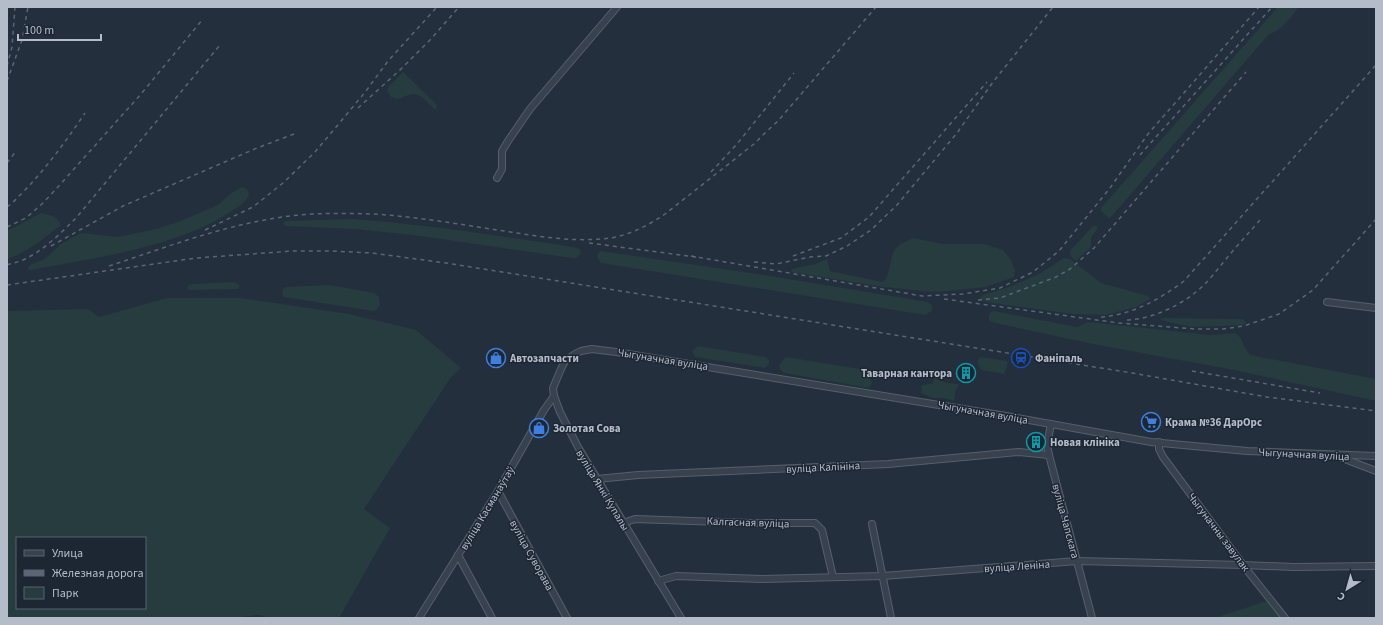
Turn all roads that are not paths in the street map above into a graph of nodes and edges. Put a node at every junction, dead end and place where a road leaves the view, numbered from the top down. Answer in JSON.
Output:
{"nodes":[{"id":1,"x":617,"y":7,"type":"edge"},
{"id":2,"x":497,"y":178,"type":"dead end"},
{"id":3,"x":1327,"y":302,"type":"dead end"},
{"id":4,"x":1376,"y":308,"type":"edge"},
{"id":5,"x":592,"y":349,"type":"joint"},
{"id":6,"x":554,"y":396,"type":"junction"},
{"id":7,"x":1051,"y":424,"type":"junction"},
{"id":8,"x":1159,"y":442,"type":"junction"},
{"id":9,"x":1049,"y":455,"type":"junction"},
{"id":10,"x":1338,"y":456,"type":"junction"},
{"id":11,"x":1364,"y":456,"type":"junction"},
{"id":12,"x":1376,"y":456,"type":"edge"},
{"id":13,"x":1363,"y":466,"type":"junction"},
{"id":14,"x":1376,"y":470,"type":"edge"},
{"id":15,"x":597,"y":479,"type":"junction"},
{"id":16,"x":498,"y":491,"type":"junction"},
{"id":17,"x":623,"y":523,"type":"junction"},
{"id":18,"x":872,"y":524,"type":"dead end"},
{"id":19,"x":458,"y":555,"type":"junction"},
{"id":20,"x":1077,"y":562,"type":"junction"},
{"id":21,"x":1243,"y":565,"type":"junction"},
{"id":22,"x":1376,"y":566,"type":"edge"},
{"id":23,"x":883,"y":576,"type":"junction"},
{"id":24,"x":833,"y":577,"type":"junction"},
{"id":25,"x":658,"y":581,"type":"junction"},
{"id":26,"x":419,"y":618,"type":"edge"},
{"id":27,"x":492,"y":618,"type":"edge"},
{"id":28,"x":567,"y":618,"type":"edge"},
{"id":29,"x":681,"y":618,"type":"edge"},
{"id":30,"x":891,"y":618,"type":"edge"},
{"id":31,"x":1092,"y":618,"type":"edge"},
{"id":32,"x":1285,"y":618,"type":"edge"}],
"edges":[{"from":1,"to":2,"type":"street"},
{"from":3,"to":4,"type":"street"},
{"from":5,"to":6,"type":"street","name":"вуліца Янкі Купалы"},
{"from":5,"to":7,"type":"street","name":"Чыгуначная вуліца"},
{"from":6,"to":15,"type":"street","name":"вуліца Янкі Купалы"},
{"from":6,"to":16,"type":"street","name":"вуліца Касманаўтаў"},
{"from":7,"to":8,"type":"street","name":"Чыгуначная вуліца"},
{"from":7,"to":9,"type":"street","name":"вуліца Чапскага"},
{"from":8,"to":10,"type":"street","name":"Чыгуначная вуліца"},
{"from":8,"to":21,"type":"street","name":"Чыгуначны завулак"},
{"from":9,"to":15,"type":"street","name":"вуліца Калініна"},
{"from":9,"to":20,"type":"street","name":"вуліца Чапскага"},
{"from":10,"to":11,"type":"street","name":"Чыгуначная вуліца"},
{"from":10,"to":13,"type":"street"},
{"from":11,"to":12,"type":"street","name":"Чыгуначная вуліца"},
{"from":11,"to":13,"type":"street"},
{"from":13,"to":14,"type":"street"},
{"from":15,"to":17,"type":"street","name":"вуліца Янкі Купалы"},
{"from":16,"to":19,"type":"street","name":"вуліца Касманаўтаў"},
{"from":16,"to":28,"type":"street","name":"вуліца Суворава"},
{"from":17,"to":24,"type":"street","name":"Калгасная вуліца"},
{"from":17,"to":25,"type":"street","name":"вуліца Янкі Купалы"},
{"from":18,"to":23,"type":"street"},
{"from":19,"to":26,"type":"street","name":"вуліца Касманаўтаў"},
{"from":19,"to":27,"type":"street"},
{"from":20,"to":21,"type":"street","name":"вуліца Леніна"},
{"from":20,"to":23,"type":"street","name":"вуліца Леніна"},
{"from":20,"to":31,"type":"street","name":"вуліца Чапскага"},
{"from":21,"to":22,"type":"street","name":"вуліца Леніна"},
{"from":21,"to":32,"type":"street","name":"Чыгуначны завулак"},
{"from":23,"to":24,"type":"street","name":"вуліца Леніна"},
{"from":23,"to":30,"type":"street"},
{"from":24,"to":25,"type":"street","name":"вуліца Леніна"},
{"from":25,"to":29,"type":"street","name":"вуліца Янкі Купалы"}]}
